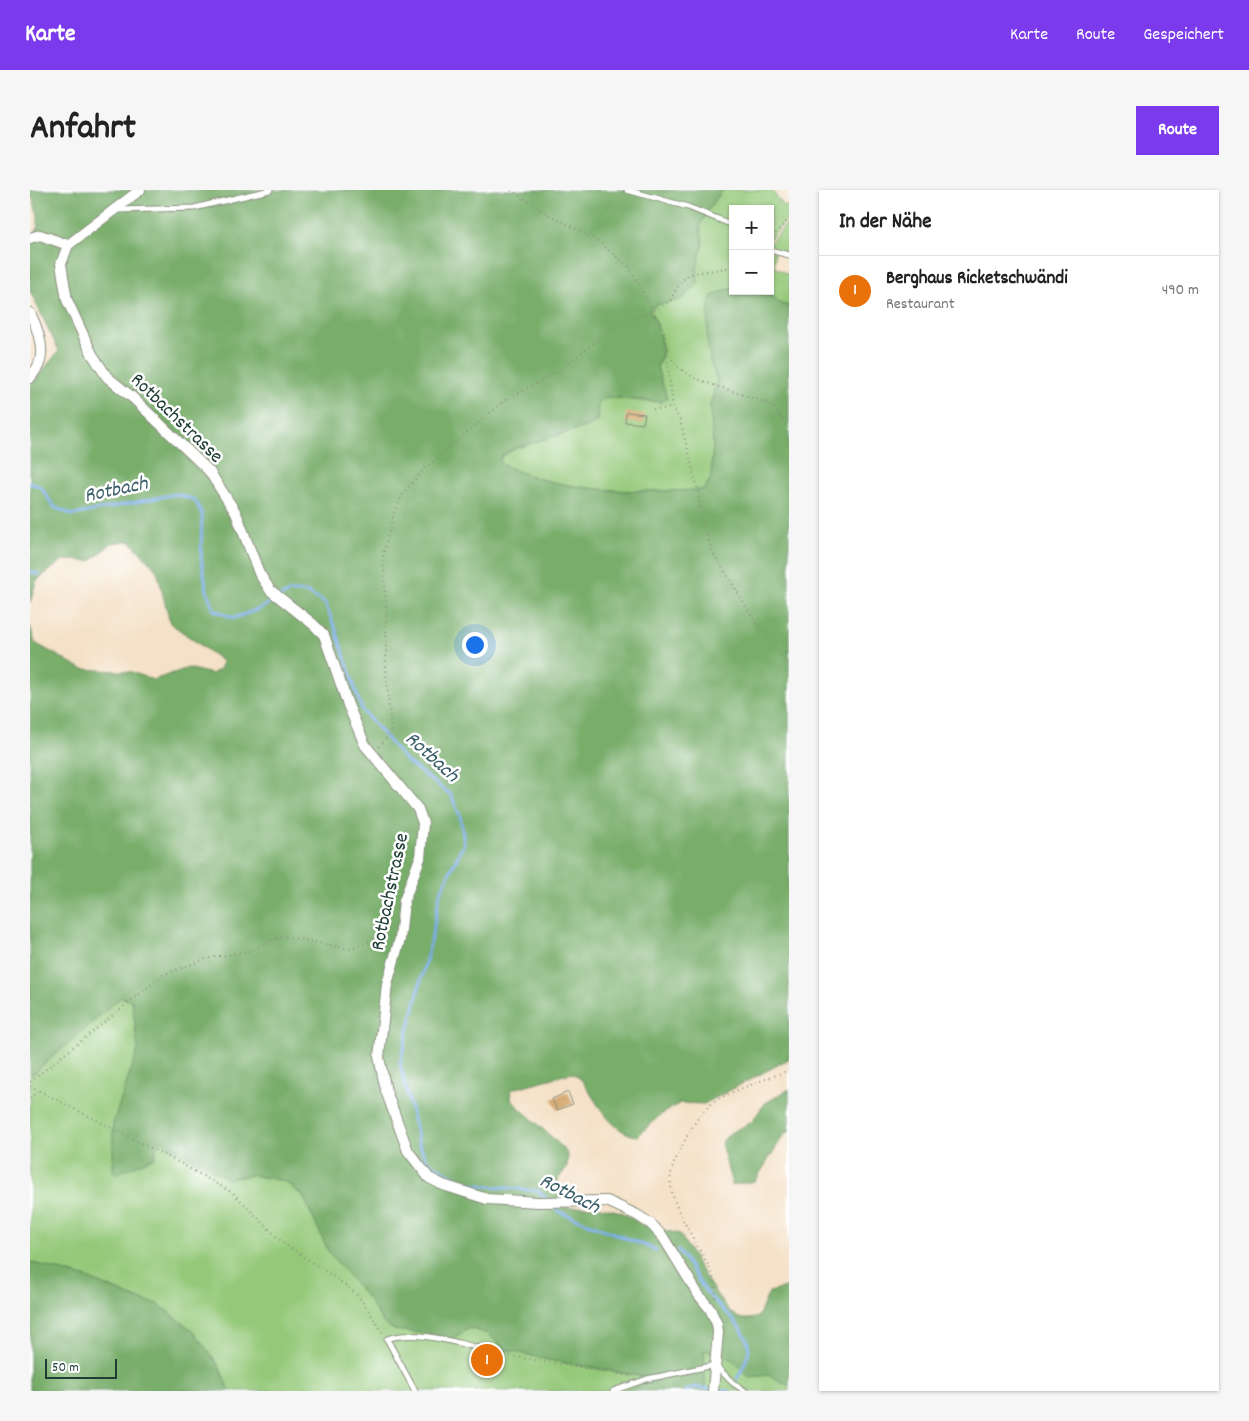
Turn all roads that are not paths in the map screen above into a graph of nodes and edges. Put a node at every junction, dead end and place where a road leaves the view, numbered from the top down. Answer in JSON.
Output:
{"nodes":[{"id":1,"x":140,"y":190,"type":"edge"},
{"id":2,"x":270,"y":190,"type":"edge"},
{"id":3,"x":628,"y":190,"type":"edge"},
{"id":4,"x":115,"y":210,"type":"junction"},
{"id":5,"x":729,"y":223,"type":"edge"},
{"id":6,"x":30,"y":238,"type":"edge"},
{"id":7,"x":68,"y":245,"type":"junction"},
{"id":8,"x":774,"y":251,"type":"edge"},
{"id":9,"x":789,"y":255,"type":"edge"},
{"id":10,"x":30,"y":313,"type":"edge"},
{"id":11,"x":30,"y":378,"type":"edge"},
{"id":12,"x":498,"y":1353,"type":"road end"},
{"id":13,"x":715,"y":1365,"type":"junction"},
{"id":14,"x":415,"y":1391,"type":"edge"},
{"id":15,"x":613,"y":1391,"type":"edge"},
{"id":16,"x":713,"y":1391,"type":"edge"},
{"id":17,"x":745,"y":1391,"type":"edge"}],
"edges":[{"from":1,"to":4,"type":"street"},
{"from":2,"to":4,"type":"lane"},
{"from":3,"to":5,"type":"lane"},
{"from":4,"to":7,"type":"street"},
{"from":6,"to":7,"type":"street"},
{"from":7,"to":13,"type":"street","name":"Rotbachstrasse"},
{"from":8,"to":9,"type":"lane"},
{"from":10,"to":11,"type":"street"},
{"from":12,"to":14,"type":"lane"},
{"from":13,"to":15,"type":"lane"},
{"from":13,"to":16,"type":"street","name":"Rotbachstrasse"},
{"from":13,"to":17,"type":"lane"}]}
